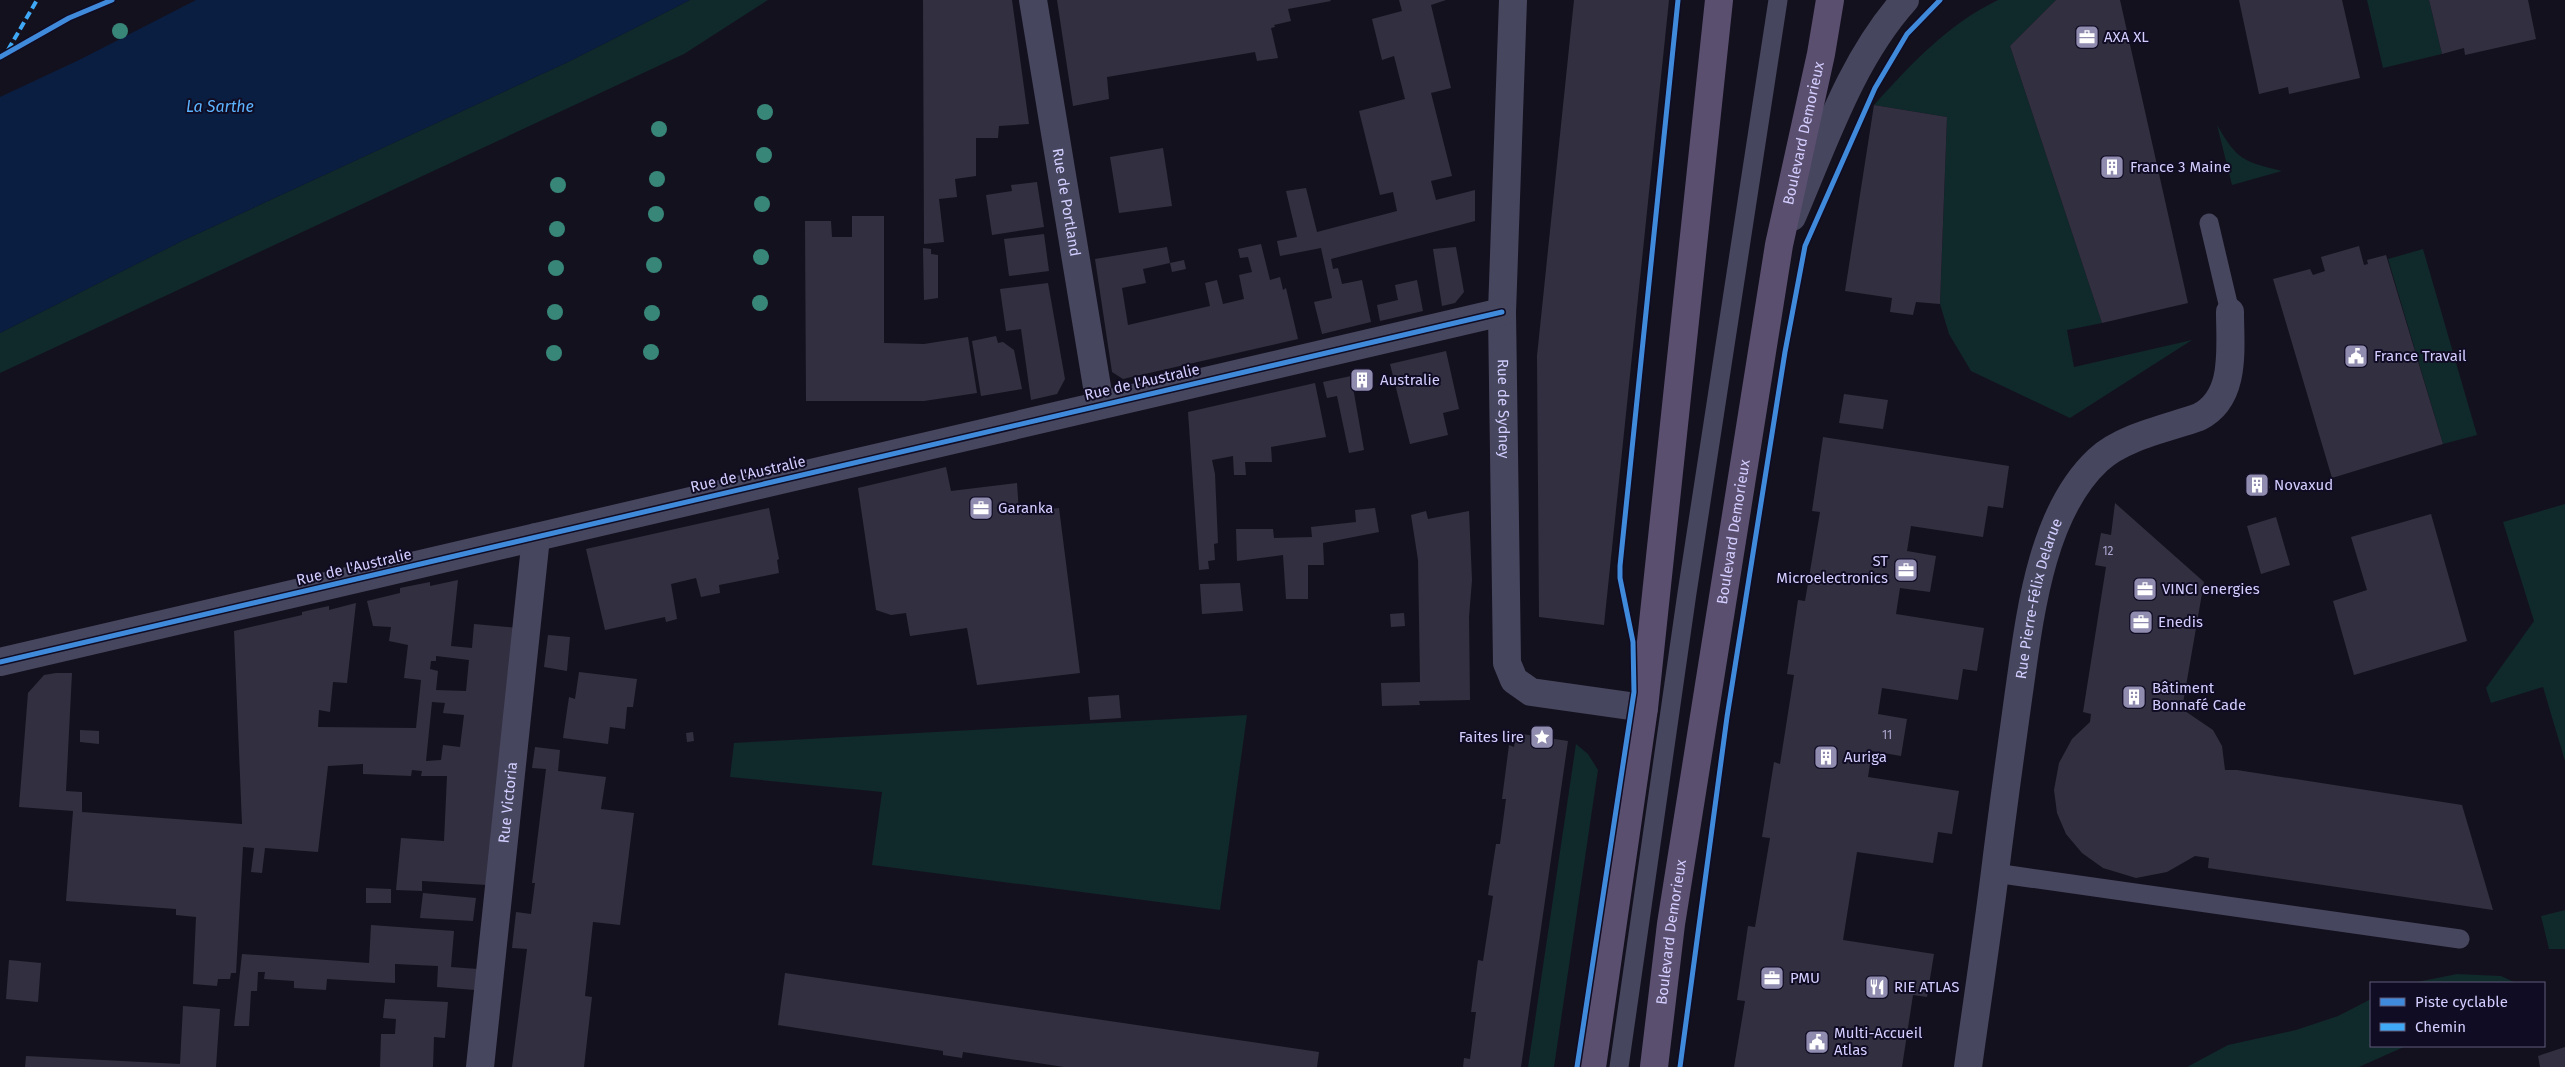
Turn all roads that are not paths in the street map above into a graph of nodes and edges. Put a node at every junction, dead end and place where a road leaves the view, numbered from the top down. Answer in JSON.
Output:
{"nodes":[{"id":1,"x":1033,"y":0,"type":"edge"},
{"id":2,"x":1513,"y":0,"type":"edge"},
{"id":3,"x":1719,"y":0,"type":"edge"},
{"id":4,"x":1778,"y":0,"type":"edge"},
{"id":5,"x":1830,"y":0,"type":"edge"},
{"id":6,"x":1905,"y":0,"type":"edge"},
{"id":7,"x":2209,"y":222,"type":"dead end"},
{"id":8,"x":1780,"y":245,"type":"junction"},
{"id":9,"x":1502,"y":312,"type":"junction"},
{"id":10,"x":2230,"y":312,"type":"joint"},
{"id":11,"x":1100,"y":405,"type":"junction"},
{"id":12,"x":536,"y":537,"type":"junction"},
{"id":13,"x":0,"y":662,"type":"edge"},
{"id":14,"x":1644,"y":708,"type":"junction"},
{"id":15,"x":1995,"y":873,"type":"junction"},
{"id":16,"x":2460,"y":939,"type":"dead end"},
{"id":17,"x":480,"y":1067,"type":"edge"},
{"id":18,"x":1592,"y":1067,"type":"edge"},
{"id":19,"x":1619,"y":1067,"type":"edge"},
{"id":20,"x":1654,"y":1067,"type":"edge"},
{"id":21,"x":1968,"y":1067,"type":"edge"}],
"edges":[{"from":1,"to":11,"type":"street","name":"Rue de Portland"},
{"from":2,"to":9,"type":"street","name":"Rue de Sydney"},
{"from":3,"to":14,"type":"main road"},
{"from":4,"to":19,"type":"lane"},
{"from":5,"to":8,"type":"main road","name":"Boulevard Demorieux"},
{"from":6,"to":8,"type":"street"},
{"from":7,"to":10,"type":"lane","name":"Rue Pierre-Félix Delarue"},
{"from":8,"to":20,"type":"main road","name":"Boulevard Demorieux"},
{"from":9,"to":11,"type":"street","name":"Rue de l'Australie"},
{"from":9,"to":14,"type":"street","name":"Rue de Sydney"},
{"from":10,"to":15,"type":"street","name":"Rue Pierre-Félix Delarue"},
{"from":11,"to":12,"type":"street","name":"Rue de l'Australie"},
{"from":12,"to":13,"type":"street","name":"Rue de l'Australie"},
{"from":12,"to":17,"type":"street","name":"Rue Victoria"},
{"from":14,"to":18,"type":"main road"},
{"from":15,"to":16,"type":"lane"},
{"from":15,"to":21,"type":"street","name":"Rue Pierre-Félix Delarue"}]}
